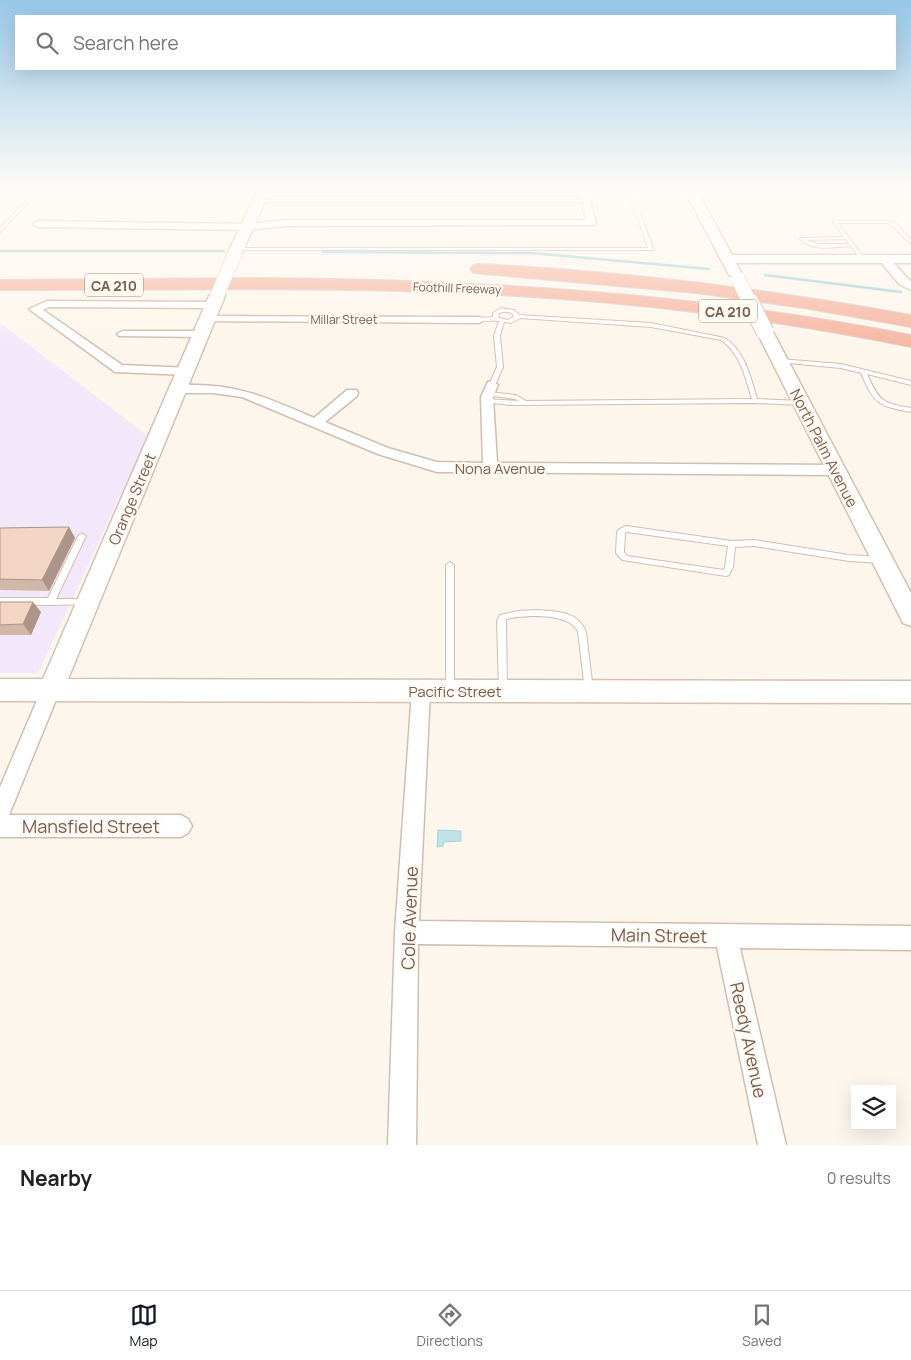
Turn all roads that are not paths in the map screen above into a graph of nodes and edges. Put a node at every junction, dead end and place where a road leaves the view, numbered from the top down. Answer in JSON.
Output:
{"nodes":[{"id":1,"x":241,"y":240,"type":"edge"},
{"id":2,"x":648,"y":240,"type":"edge"},
{"id":3,"x":717,"y":240,"type":"edge"},
{"id":4,"x":804,"y":240,"type":"edge"},
{"id":5,"x":849,"y":240,"type":"edge"},
{"id":6,"x":852,"y":244,"type":"junction"},
{"id":7,"x":236,"y":251,"type":"junction"},
{"id":8,"x":727,"y":259,"type":"junction"},
{"id":9,"x":863,"y":259,"type":"junction"},
{"id":10,"x":884,"y":259,"type":"junction"},
{"id":11,"x":911,"y":259,"type":"edge"},
{"id":12,"x":209,"y":266,"type":"dead end"},
{"id":13,"x":338,"y":267,"type":"dead end"},
{"id":14,"x":462,"y":268,"type":"dead end"},
{"id":15,"x":0,"y":285,"type":"edge"},
{"id":16,"x":911,"y":287,"type":"edge"},
{"id":17,"x":544,"y":292,"type":"junction"},
{"id":18,"x":210,"y":314,"type":"junction"},
{"id":19,"x":517,"y":316,"type":"junction"},
{"id":20,"x":495,"y":318,"type":"junction"},
{"id":21,"x":479,"y":320,"type":"joint"},
{"id":22,"x":502,"y":321,"type":"junction"},
{"id":23,"x":911,"y":321,"type":"edge"},
{"id":24,"x":123,"y":334,"type":"dead end"},
{"id":25,"x":911,"y":341,"type":"edge"},
{"id":26,"x":911,"y":353,"type":"edge"},
{"id":27,"x":780,"y":361,"type":"junction"},
{"id":28,"x":863,"y":371,"type":"junction"},
{"id":29,"x":183,"y":380,"type":"junction"},
{"id":30,"x":911,"y":383,"type":"edge"},
{"id":31,"x":352,"y":393,"type":"dead end"},
{"id":32,"x":489,"y":393,"type":"junction"},
{"id":33,"x":755,"y":401,"type":"junction"},
{"id":34,"x":802,"y":403,"type":"junction"},
{"id":35,"x":911,"y":410,"type":"edge"},
{"id":36,"x":316,"y":423,"type":"junction"},
{"id":37,"x":490,"y":468,"type":"junction"},
{"id":38,"x":835,"y":470,"type":"junction"},
{"id":39,"x":82,"y":536,"type":"dead end"},
{"id":40,"x":732,"y":544,"type":"junction"},
{"id":41,"x":882,"y":560,"type":"junction"},
{"id":42,"x":450,"y":565,"type":"dead end"},
{"id":43,"x":0,"y":602,"type":"edge"},
{"id":44,"x":50,"y":602,"type":"junction"},
{"id":45,"x":89,"y":602,"type":"junction"},
{"id":46,"x":911,"y":616,"type":"edge"},
{"id":47,"x":0,"y":690,"type":"edge"},
{"id":48,"x":51,"y":690,"type":"junction"},
{"id":49,"x":421,"y":691,"type":"junction"},
{"id":50,"x":450,"y":692,"type":"junction"},
{"id":51,"x":503,"y":692,"type":"junction"},
{"id":52,"x":590,"y":692,"type":"junction"},
{"id":53,"x":911,"y":692,"type":"edge"},
{"id":54,"x":0,"y":811,"type":"edge"},
{"id":55,"x":0,"y":826,"type":"edge"},
{"id":56,"x":181,"y":826,"type":"dead end"},
{"id":57,"x":407,"y":932,"type":"junction"},
{"id":58,"x":726,"y":936,"type":"junction"},
{"id":59,"x":911,"y":938,"type":"edge"},
{"id":60,"x":402,"y":1145,"type":"edge"},
{"id":61,"x":772,"y":1145,"type":"edge"}],
"edges":[{"from":1,"to":7,"type":"street","name":"Orange Street"},
{"from":2,"to":7,"type":"lane"},
{"from":3,"to":8,"type":"street","name":"North Palm Avenue"},
{"from":4,"to":6,"type":"lane"},
{"from":5,"to":6,"type":"lane"},
{"from":6,"to":9,"type":"lane"},
{"from":7,"to":18,"type":"street","name":"Orange Street","bridge":true},
{"from":8,"to":9,"type":"street"},
{"from":8,"to":27,"type":"street","name":"North Palm Avenue","bridge":true},
{"from":9,"to":10,"type":"street"},
{"from":10,"to":11,"type":"street"},
{"from":10,"to":16,"type":"street"},
{"from":12,"to":13,"type":"highway"},
{"from":14,"to":23,"type":"highway","name":"Foothill Freeway","number":"CA 210"},
{"from":15,"to":17,"type":"highway","name":"Foothill Freeway","number":"CA 210"},
{"from":17,"to":25,"type":"highway","name":"Foothill Freeway","number":"CA 210"},
{"from":17,"to":26,"type":"highway"},
{"from":18,"to":21,"type":"street","name":"Millar Street"},
{"from":18,"to":24,"type":"street"},
{"from":18,"to":29,"type":"street","name":"Orange Street"},
{"from":18,"to":29,"type":"street","name":"Nona Avenue"},
{"from":19,"to":20,"type":"lane"},
{"from":19,"to":22,"type":"lane"},
{"from":19,"to":33,"type":"lane"},
{"from":20,"to":21,"type":"lane"},
{"from":20,"to":22,"type":"lane"},
{"from":22,"to":32,"type":"lane"},
{"from":27,"to":28,"type":"lane"},
{"from":27,"to":34,"type":"street","name":"North Palm Avenue"},
{"from":28,"to":30,"type":"lane"},
{"from":28,"to":35,"type":"lane"},
{"from":29,"to":36,"type":"street","name":"Nona Avenue"},
{"from":29,"to":45,"type":"street","name":"Orange Street"},
{"from":31,"to":36,"type":"street"},
{"from":32,"to":33,"type":"lane"},
{"from":32,"to":37,"type":"street"},
{"from":33,"to":34,"type":"lane"},
{"from":34,"to":38,"type":"street","name":"North Palm Avenue"},
{"from":36,"to":37,"type":"street","name":"Nona Avenue"},
{"from":37,"to":38,"type":"street","name":"Nona Avenue"},
{"from":38,"to":41,"type":"street","name":"North Palm Avenue"},
{"from":39,"to":44,"type":"lane"},
{"from":40,"to":40,"type":"lane"},
{"from":40,"to":41,"type":"lane"},
{"from":41,"to":46,"type":"street","name":"North Palm Avenue"},
{"from":42,"to":50,"type":"lane"},
{"from":43,"to":44,"type":"lane"},
{"from":44,"to":45,"type":"lane"},
{"from":45,"to":48,"type":"street","name":"Orange Street"},
{"from":47,"to":48,"type":"street","name":"Pacific Street"},
{"from":48,"to":49,"type":"street","name":"Pacific Street"},
{"from":48,"to":54,"type":"street","name":"Orange Street"},
{"from":49,"to":50,"type":"street","name":"Pacific Street"},
{"from":49,"to":57,"type":"street","name":"Cole Avenue"},
{"from":50,"to":51,"type":"street","name":"Pacific Street"},
{"from":51,"to":52,"type":"street","name":"Pacific Street"},
{"from":51,"to":52,"type":"lane"},
{"from":52,"to":53,"type":"street","name":"Pacific Street"},
{"from":55,"to":56,"type":"street","name":"Mansfield Street"},
{"from":57,"to":58,"type":"street","name":"Main Street"},
{"from":57,"to":60,"type":"street","name":"Cole Avenue"},
{"from":58,"to":59,"type":"street","name":"Main Street"},
{"from":58,"to":61,"type":"street","name":"Reedy Avenue"}]}
